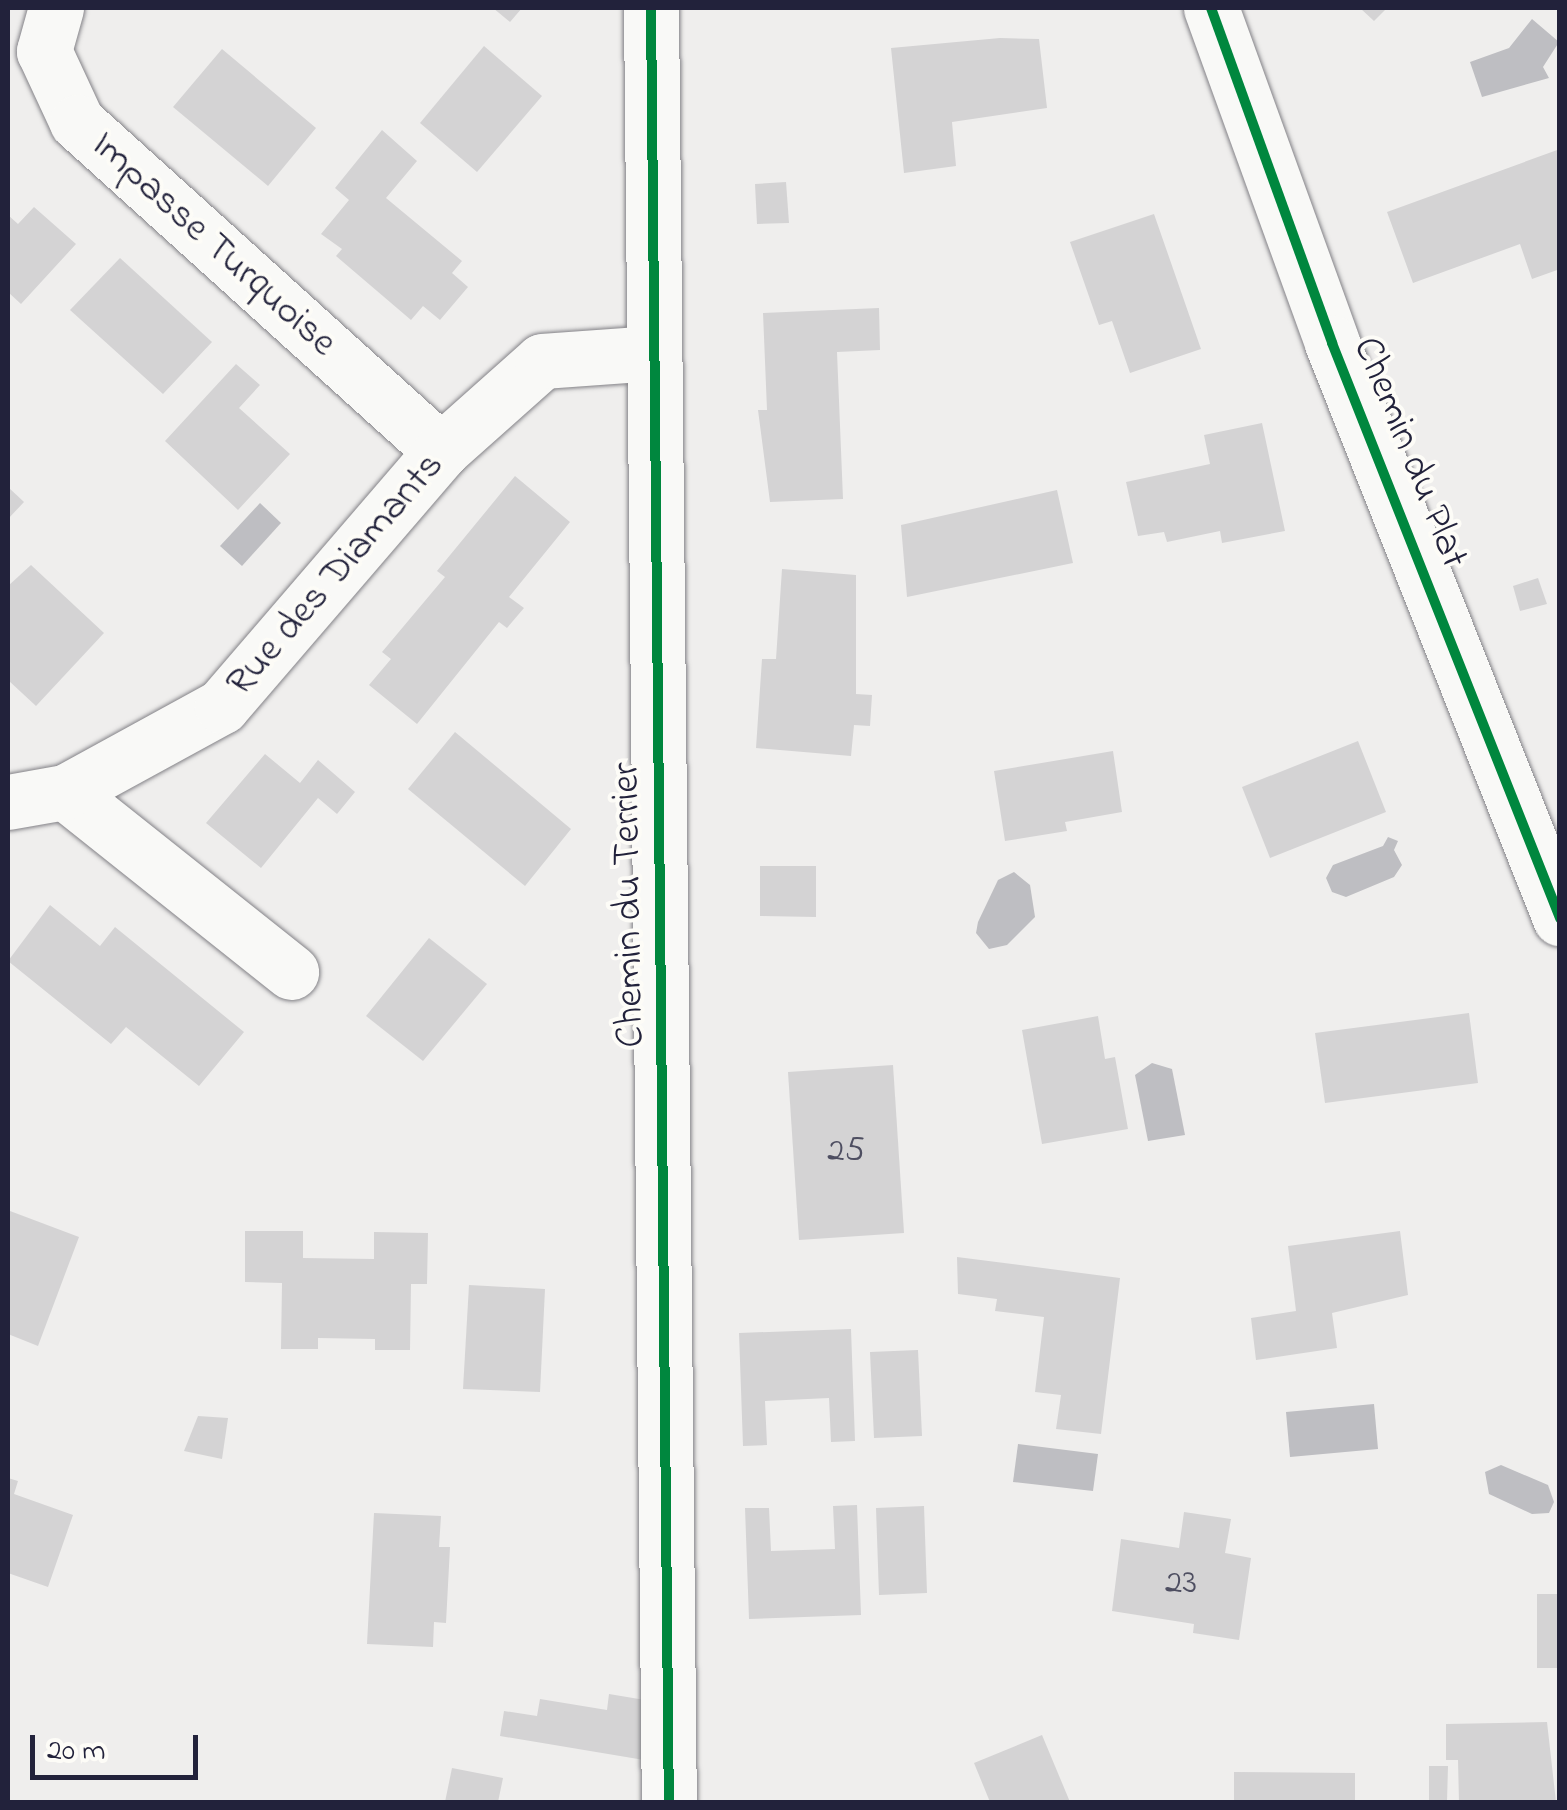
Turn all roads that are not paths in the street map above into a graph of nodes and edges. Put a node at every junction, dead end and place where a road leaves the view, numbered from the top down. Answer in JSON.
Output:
{"nodes":[{"id":1,"x":56,"y":8,"type":"edge"},
{"id":2,"x":651,"y":8,"type":"edge"},
{"id":3,"x":1210,"y":8,"type":"edge"},
{"id":4,"x":654,"y":353,"type":"junction"},
{"id":5,"x":441,"y":452,"type":"junction"},
{"id":6,"x":65,"y":792,"type":"junction"},
{"id":7,"x":8,"y":802,"type":"edge"},
{"id":8,"x":1558,"y":908,"type":"edge"},
{"id":9,"x":291,"y":972,"type":"dead end"},
{"id":10,"x":669,"y":1802,"type":"edge"}],
"edges":[{"from":1,"to":5,"type":"street","name":"Impasse Turquoise"},
{"from":2,"to":4,"type":"street","name":"Chemin du Terrier"},
{"from":3,"to":8,"type":"street","name":"Chemin du Plat"},
{"from":4,"to":5,"type":"street","name":"Rue des Diamants"},
{"from":4,"to":10,"type":"street","name":"Chemin du Terrier"},
{"from":5,"to":6,"type":"street","name":"Rue des Diamants"},
{"from":6,"to":7,"type":"street","name":"Rue des Diamants"},
{"from":6,"to":9,"type":"street"}]}
